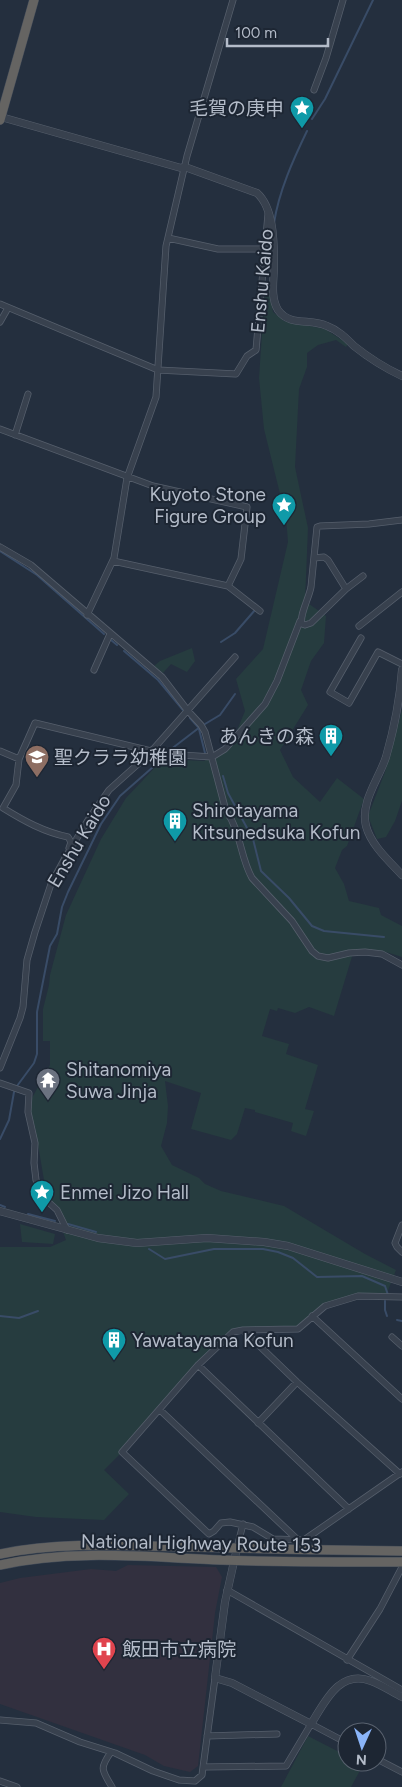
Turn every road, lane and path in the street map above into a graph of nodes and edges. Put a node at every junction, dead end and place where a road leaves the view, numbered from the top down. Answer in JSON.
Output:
{"nodes":[{"id":1,"x":34,"y":0,"type":"edge"},
{"id":2,"x":233,"y":0,"type":"edge"},
{"id":3,"x":343,"y":0,"type":"edge"},
{"id":4,"x":314,"y":90,"type":"dead end"},
{"id":5,"x":1,"y":118,"type":"edge"},
{"id":6,"x":185,"y":167,"type":"junction"},
{"id":7,"x":268,"y":212,"type":"junction"},
{"id":8,"x":168,"y":238,"type":"junction"},
{"id":9,"x":266,"y":249,"type":"junction"},
{"id":10,"x":0,"y":304,"type":"edge"},
{"id":11,"x":8,"y":308,"type":"junction"},
{"id":12,"x":0,"y":322,"type":"edge"},
{"id":13,"x":158,"y":370,"type":"junction"},
{"id":14,"x":402,"y":376,"type":"edge"},
{"id":15,"x":28,"y":394,"type":"dead end"},
{"id":16,"x":0,"y":429,"type":"edge"},
{"id":17,"x":15,"y":435,"type":"junction"},
{"id":18,"x":127,"y":478,"type":"junction"},
{"id":19,"x":402,"y":520,"type":"edge"},
{"id":20,"x":0,"y":547,"type":"edge"},
{"id":21,"x":314,"y":558,"type":"junction"},
{"id":22,"x":113,"y":561,"type":"junction"},
{"id":23,"x":363,"y":576,"type":"dead end"},
{"id":24,"x":228,"y":586,"type":"junction"},
{"id":25,"x":346,"y":589,"type":"junction"},
{"id":26,"x":402,"y":592,"type":"edge"},
{"id":27,"x":260,"y":611,"type":"dead end"},
{"id":28,"x":87,"y":615,"type":"junction"},
{"id":29,"x":300,"y":621,"type":"junction"},
{"id":30,"x":359,"y":626,"type":"dead end"},
{"id":31,"x":110,"y":634,"type":"junction"},
{"id":32,"x":361,"y":638,"type":"dead end"},
{"id":33,"x":236,"y":657,"type":"dead end"},
{"id":34,"x":402,"y":664,"type":"edge"},
{"id":35,"x":94,"y":670,"type":"dead end"},
{"id":36,"x":402,"y":670,"type":"edge"},
{"id":37,"x":188,"y":710,"type":"junction"},
{"id":38,"x":152,"y":750,"type":"junction"},
{"id":39,"x":0,"y":751,"type":"edge"},
{"id":40,"x":212,"y":757,"type":"junction"},
{"id":41,"x":19,"y":760,"type":"junction"},
{"id":42,"x":88,"y":820,"type":"junction"},
{"id":43,"x":68,"y":836,"type":"junction"},
{"id":44,"x":65,"y":858,"type":"junction"},
{"id":45,"x":402,"y":875,"type":"edge"},
{"id":46,"x":402,"y":964,"type":"edge"},
{"id":47,"x":0,"y":1068,"type":"edge"},
{"id":48,"x":0,"y":1083,"type":"edge"},
{"id":49,"x":0,"y":1212,"type":"edge"},
{"id":50,"x":402,"y":1225,"type":"edge"},
{"id":51,"x":67,"y":1230,"type":"junction"},
{"id":52,"x":402,"y":1252,"type":"edge"},
{"id":53,"x":402,"y":1282,"type":"edge"},
{"id":54,"x":402,"y":1297,"type":"edge"},
{"id":55,"x":312,"y":1316,"type":"junction"},
{"id":56,"x":244,"y":1330,"type":"junction"},
{"id":57,"x":392,"y":1336,"type":"dead end"},
{"id":58,"x":402,"y":1346,"type":"edge"},
{"id":59,"x":198,"y":1365,"type":"junction"},
{"id":60,"x":297,"y":1382,"type":"junction"},
{"id":61,"x":402,"y":1399,"type":"edge"},
{"id":62,"x":160,"y":1410,"type":"junction"},
{"id":63,"x":258,"y":1423,"type":"junction"},
{"id":64,"x":401,"y":1473,"type":"edge"},
{"id":65,"x":349,"y":1509,"type":"junction"},
{"id":66,"x":243,"y":1524,"type":"junction"},
{"id":67,"x":298,"y":1540,"type":"junction"},
{"id":68,"x":237,"y":1548,"type":"junction"},
{"id":69,"x":402,"y":1551,"type":"edge"},
{"id":70,"x":0,"y":1554,"type":"edge"},
{"id":71,"x":234,"y":1560,"type":"junction"},
{"id":72,"x":402,"y":1562,"type":"edge"},
{"id":73,"x":0,"y":1565,"type":"edge"},
{"id":74,"x":402,"y":1567,"type":"edge"},
{"id":75,"x":228,"y":1590,"type":"junction"},
{"id":76,"x":348,"y":1660,"type":"junction"},
{"id":77,"x":215,"y":1678,"type":"junction"},
{"id":78,"x":402,"y":1690,"type":"edge"},
{"id":79,"x":402,"y":1697,"type":"edge"},
{"id":80,"x":0,"y":1720,"type":"edge"},
{"id":81,"x":312,"y":1724,"type":"junction"},
{"id":82,"x":277,"y":1734,"type":"dead end"},
{"id":83,"x":207,"y":1736,"type":"junction"},
{"id":84,"x":337,"y":1738,"type":"edge"},
{"id":85,"x":111,"y":1752,"type":"junction"},
{"id":86,"x":387,"y":1764,"type":"edge"},
{"id":87,"x":204,"y":1767,"type":"junction"},
{"id":88,"x":402,"y":1772,"type":"edge"},
{"id":89,"x":0,"y":1780,"type":"edge"},
{"id":90,"x":17,"y":1787,"type":"edge"},
{"id":91,"x":112,"y":1787,"type":"edge"}],
"edges":[{"from":1,"to":5,"type":"highway"},
{"from":2,"to":6,"type":"street"},
{"from":3,"to":4,"type":"street"},
{"from":5,"to":6,"type":"street"},
{"from":6,"to":7,"type":"street"},
{"from":6,"to":8,"type":"street"},
{"from":7,"to":9,"type":"street","name":"Enshu Kaido"},
{"from":7,"to":14,"type":"street"},
{"from":8,"to":9,"type":"street"},
{"from":8,"to":13,"type":"street"},
{"from":9,"to":13,"type":"street","name":"Enshu Kaido"},
{"from":10,"to":11,"type":"street"},
{"from":11,"to":12,"type":"street"},
{"from":11,"to":13,"type":"street"},
{"from":13,"to":18,"type":"street"},
{"from":15,"to":17,"type":"street"},
{"from":16,"to":17,"type":"street"},
{"from":17,"to":18,"type":"street"},
{"from":18,"to":22,"type":"street"},
{"from":18,"to":24,"type":"street"},
{"from":19,"to":21,"type":"street"},
{"from":20,"to":28,"type":"street"},
{"from":21,"to":25,"type":"street"},
{"from":21,"to":29,"type":"street"},
{"from":22,"to":24,"type":"street"},
{"from":22,"to":28,"type":"street"},
{"from":23,"to":25,"type":"street"},
{"from":24,"to":27,"type":"street"},
{"from":25,"to":29,"type":"street"},
{"from":26,"to":30,"type":"street"},
{"from":28,"to":31,"type":"street"},
{"from":29,"to":40,"type":"street"},
{"from":31,"to":35,"type":"street"},
{"from":31,"to":37,"type":"street"},
{"from":32,"to":34,"type":"street"},
{"from":33,"to":37,"type":"street","name":"Enshu Kaido"},
{"from":36,"to":45,"type":"street"},
{"from":37,"to":38,"type":"street","name":"Enshu Kaido"},
{"from":37,"to":40,"type":"street"},
{"from":38,"to":40,"type":"street"},
{"from":38,"to":41,"type":"street"},
{"from":38,"to":42,"type":"street","name":"Enshu Kaido"},
{"from":39,"to":41,"type":"street"},
{"from":40,"to":46,"type":"street"},
{"from":41,"to":43,"type":"street"},
{"from":42,"to":43,"type":"street"},
{"from":42,"to":44,"type":"street","name":"Enshu Kaido"},
{"from":43,"to":44,"type":"street"},
{"from":44,"to":47,"type":"street","name":"Enshu Kaido"},
{"from":48,"to":51,"type":"street"},
{"from":49,"to":51,"type":"street"},
{"from":50,"to":52,"type":"street"},
{"from":51,"to":53,"type":"street"},
{"from":54,"to":55,"type":"street"},
{"from":55,"to":56,"type":"street"},
{"from":55,"to":61,"type":"street"},
{"from":56,"to":59,"type":"street"},
{"from":56,"to":60,"type":"street"},
{"from":57,"to":58,"type":"street"},
{"from":59,"to":62,"type":"street"},
{"from":59,"to":63,"type":"street"},
{"from":60,"to":63,"type":"street"},
{"from":60,"to":64,"type":"street"},
{"from":62,"to":66,"type":"street"},
{"from":62,"to":67,"type":"street"},
{"from":63,"to":65,"type":"street"},
{"from":64,"to":65,"type":"street"},
{"from":65,"to":67,"type":"street"},
{"from":66,"to":67,"type":"street"},
{"from":66,"to":68,"type":"street"},
{"from":68,"to":69,"type":"highway","name":"National Highway Route 153"},
{"from":68,"to":70,"type":"highway","name":"National Highway Route 153"},
{"from":68,"to":71,"type":"street"},
{"from":71,"to":72,"type":"highway","name":"National Highway Route 153"},
{"from":71,"to":73,"type":"highway","name":"National Highway Route 153"},
{"from":71,"to":75,"type":"street"},
{"from":74,"to":76,"type":"street"},
{"from":75,"to":76,"type":"street"},
{"from":75,"to":77,"type":"street"},
{"from":76,"to":78,"type":"street"},
{"from":77,"to":81,"type":"street"},
{"from":77,"to":83,"type":"street"},
{"from":79,"to":81,"type":"street"},
{"from":80,"to":85,"type":"street"},
{"from":81,"to":84,"type":"street"},
{"from":81,"to":87,"type":"street"},
{"from":82,"to":83,"type":"street"},
{"from":83,"to":87,"type":"street"},
{"from":85,"to":87,"type":"street"},
{"from":85,"to":91,"type":"street"},
{"from":86,"to":88,"type":"street"},
{"from":89,"to":90,"type":"street"}]}
